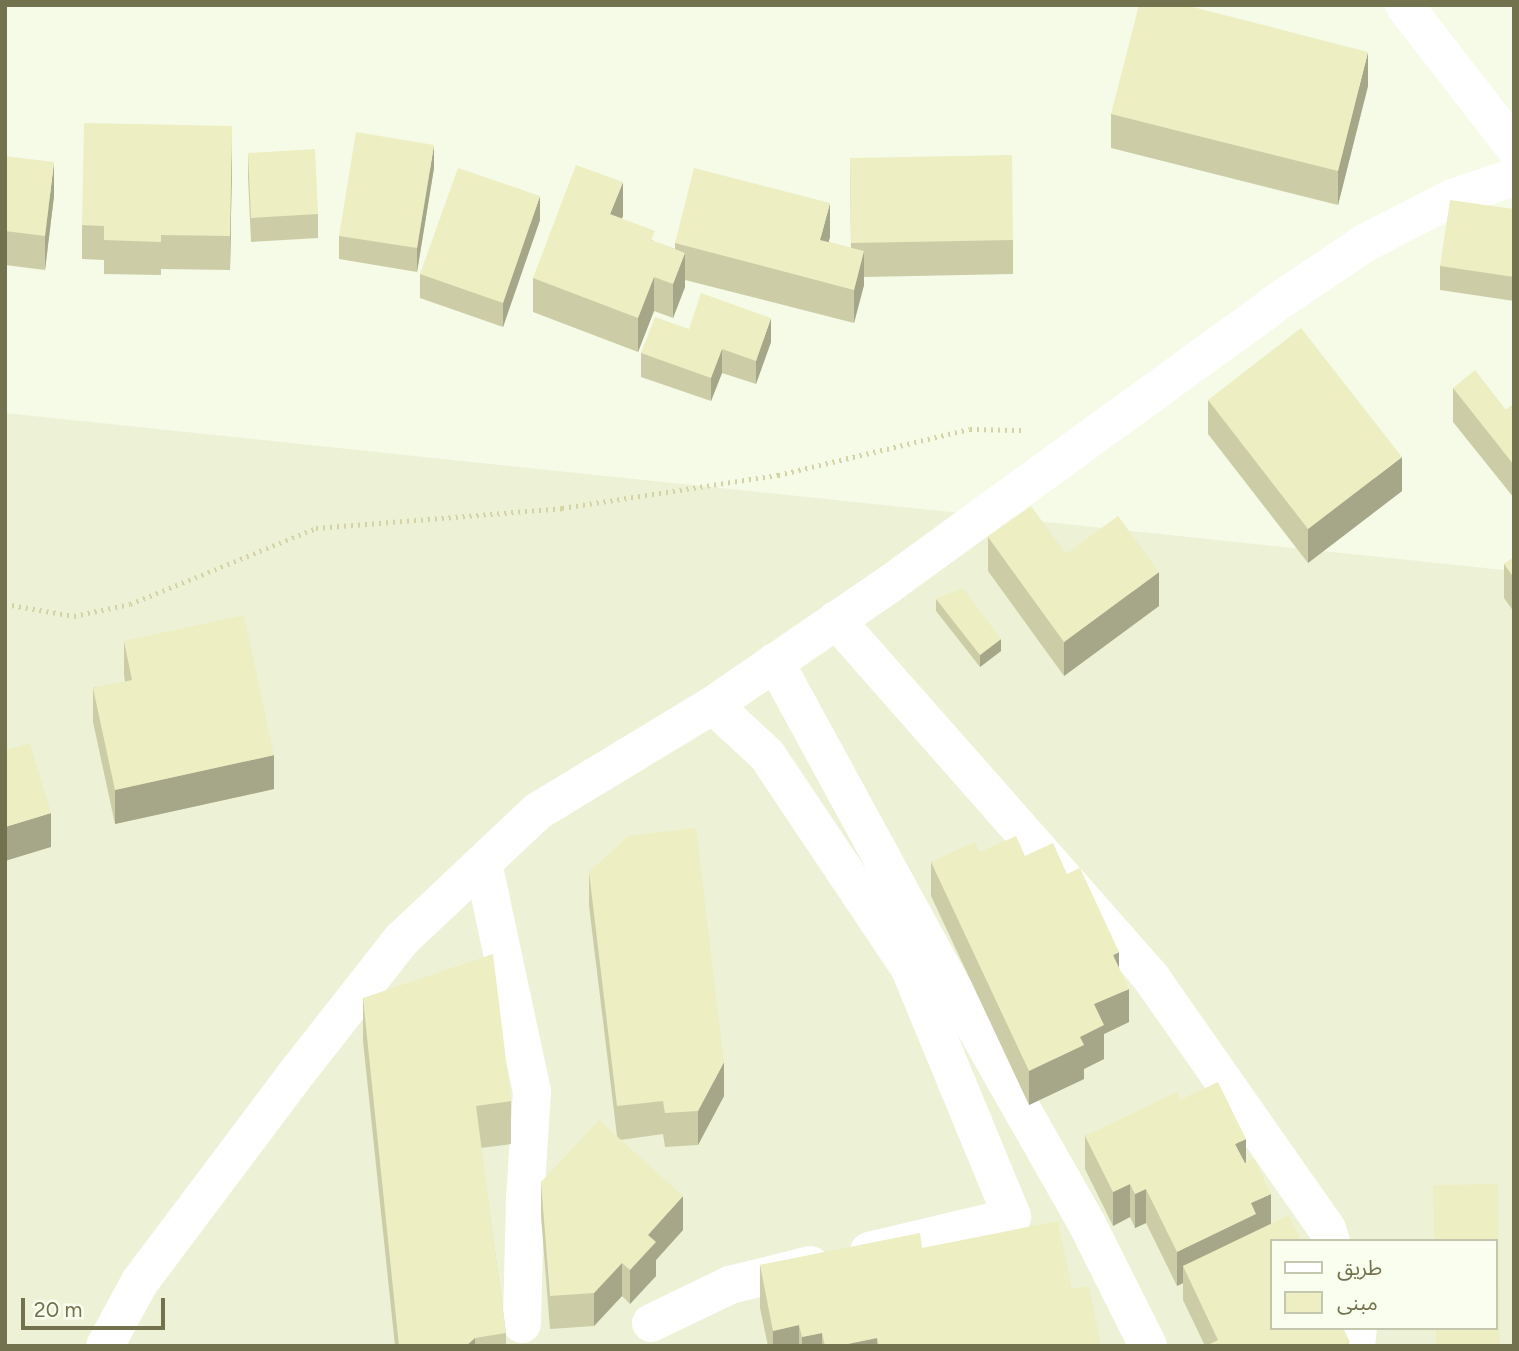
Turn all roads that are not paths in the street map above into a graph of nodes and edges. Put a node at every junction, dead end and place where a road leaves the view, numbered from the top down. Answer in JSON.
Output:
{"nodes":[{"id":1,"x":1404,"y":5,"type":"edge"},
{"id":2,"x":1514,"y":147,"type":"edge"},
{"id":3,"x":1514,"y":177,"type":"edge"},
{"id":4,"x":836,"y":621,"type":"junction"},
{"id":5,"x":775,"y":662,"type":"junction"},
{"id":6,"x":713,"y":705,"type":"junction"},
{"id":7,"x":483,"y":863,"type":"junction"},
{"id":8,"x":1330,"y":1239,"type":"edge"},
{"id":9,"x":651,"y":1323,"type":"dead end"},
{"id":10,"x":522,"y":1324,"type":"dead end"},
{"id":11,"x":104,"y":1346,"type":"edge"},
{"id":12,"x":1149,"y":1346,"type":"edge"}],
"edges":[{"from":1,"to":2,"type":"street"},
{"from":3,"to":4,"type":"street"},
{"from":4,"to":5,"type":"street"},
{"from":4,"to":8,"type":"street"},
{"from":5,"to":6,"type":"street"},
{"from":5,"to":12,"type":"street"},
{"from":6,"to":7,"type":"street"},
{"from":6,"to":9,"type":"street"},
{"from":7,"to":10,"type":"street"},
{"from":7,"to":11,"type":"street"}]}
